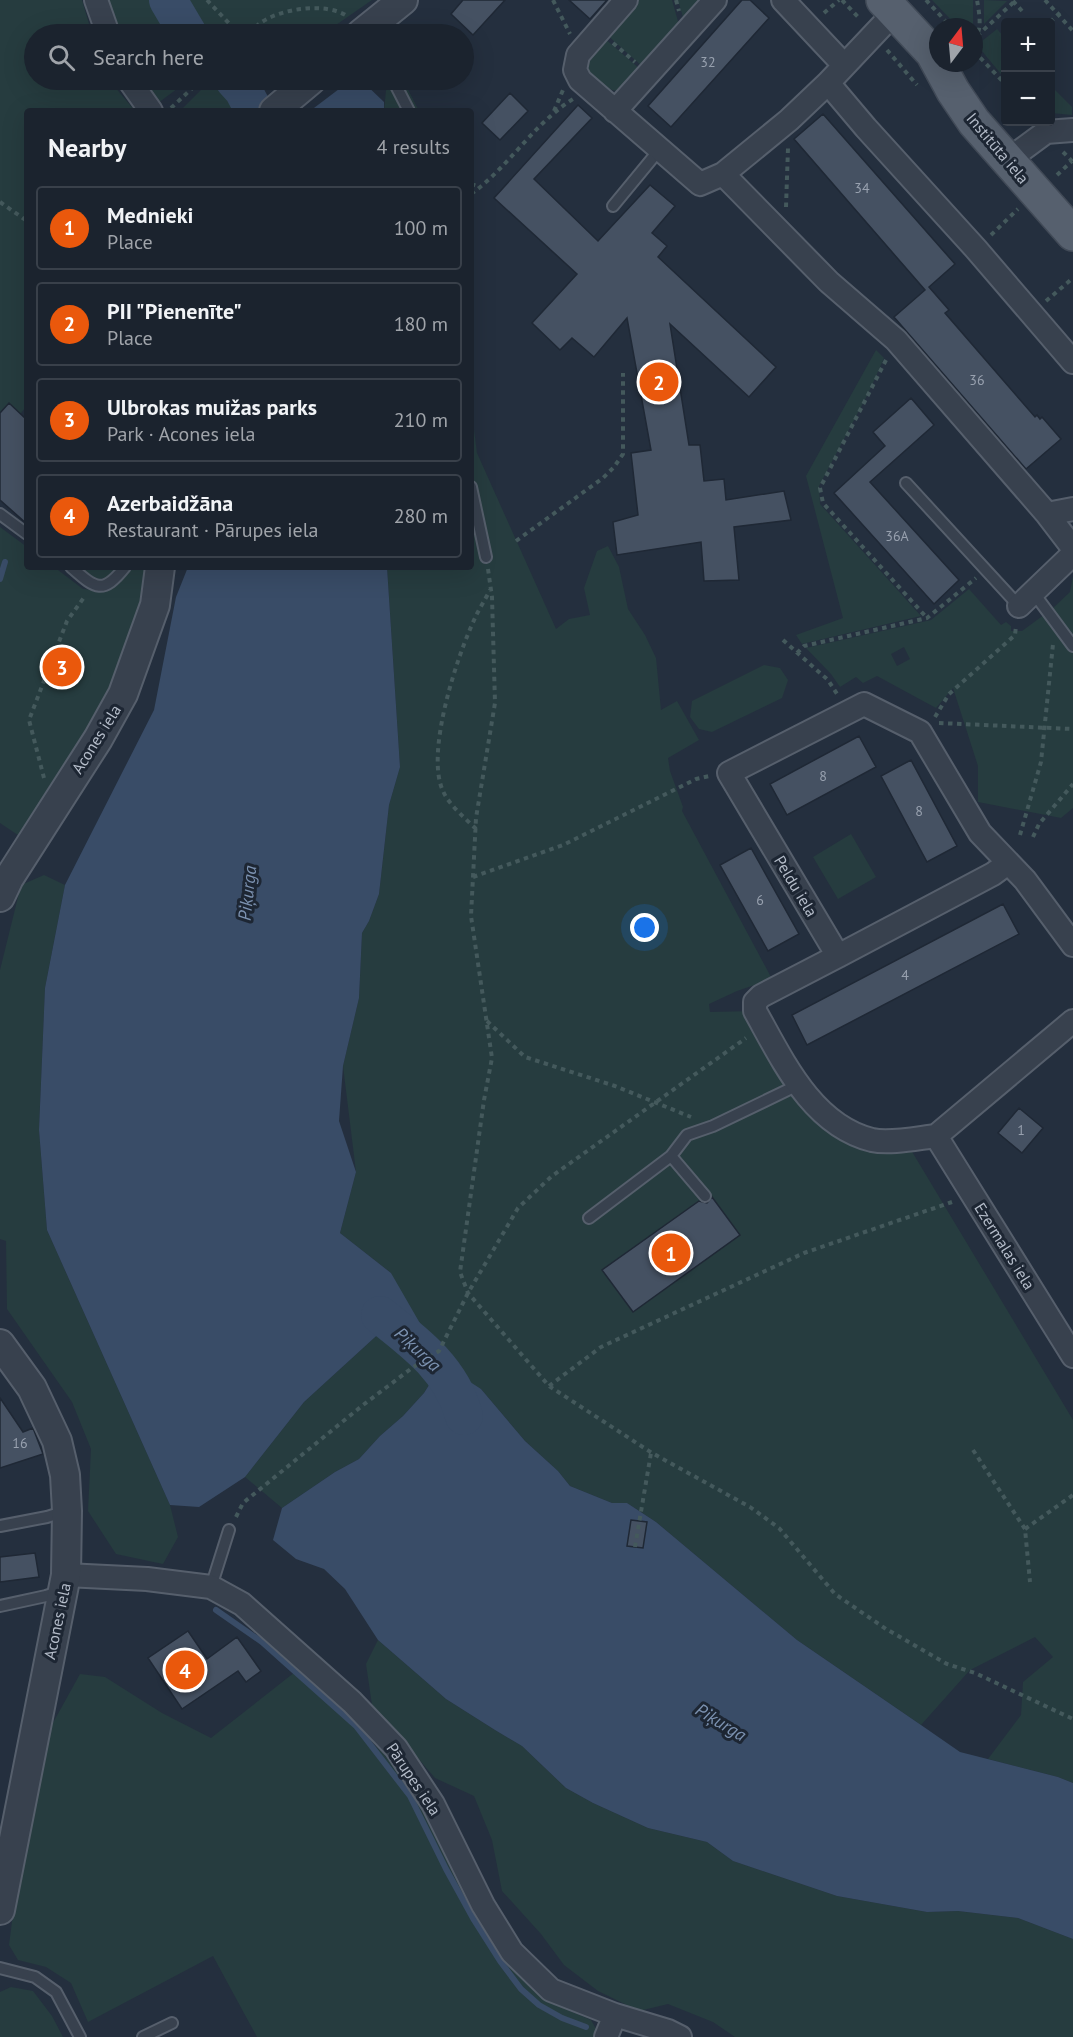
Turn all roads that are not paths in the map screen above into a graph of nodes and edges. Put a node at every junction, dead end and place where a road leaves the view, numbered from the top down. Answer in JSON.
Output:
{"nodes":[{"id":1,"x":96,"y":0,"type":"edge"},
{"id":2,"x":403,"y":0,"type":"edge"},
{"id":3,"x":626,"y":0,"type":"edge"},
{"id":4,"x":715,"y":0,"type":"edge"},
{"id":5,"x":783,"y":0,"type":"edge"},
{"id":6,"x":888,"y":6,"type":"edge"},
{"id":7,"x":104,"y":24,"type":"edge"},
{"id":8,"x":376,"y":24,"type":"edge"},
{"id":9,"x":929,"y":49,"type":"edge"},
{"id":10,"x":844,"y":65,"type":"junction"},
{"id":11,"x":944,"y":72,"type":"edge"},
{"id":12,"x":828,"y":82,"type":"junction"},
{"id":13,"x":136,"y":90,"type":"edge"},
{"id":14,"x":398,"y":90,"type":"edge"},
{"id":15,"x":149,"y":108,"type":"edge"},
{"id":16,"x":407,"y":108,"type":"edge"},
{"id":17,"x":615,"y":111,"type":"junction"},
{"id":18,"x":1073,"y":130,"type":"edge"},
{"id":19,"x":660,"y":149,"type":"junction"},
{"id":20,"x":1016,"y":154,"type":"junction"},
{"id":21,"x":723,"y":174,"type":"junction"},
{"id":22,"x":1073,"y":204,"type":"edge"},
{"id":23,"x":613,"y":206,"type":"dead end"},
{"id":24,"x":1073,"y":234,"type":"edge"},
{"id":25,"x":1073,"y":362,"type":"edge"},
{"id":26,"x":906,"y":483,"type":"dead end"},
{"id":27,"x":474,"y":501,"type":"edge"},
{"id":28,"x":1073,"y":509,"type":"edge"},
{"id":29,"x":0,"y":514,"type":"edge"},
{"id":30,"x":1047,"y":514,"type":"junction"},
{"id":31,"x":24,"y":532,"type":"edge"},
{"id":32,"x":1073,"y":548,"type":"edge"},
{"id":33,"x":1073,"y":554,"type":"edge"},
{"id":34,"x":486,"y":557,"type":"road end"},
{"id":35,"x":74,"y":570,"type":"edge"},
{"id":36,"x":122,"y":570,"type":"edge"},
{"id":37,"x":160,"y":570,"type":"edge"},
{"id":38,"x":1026,"y":599,"type":"junction"},
{"id":39,"x":1073,"y":646,"type":"edge"},
{"id":40,"x":1008,"y":863,"type":"junction"},
{"id":41,"x":0,"y":897,"type":"edge"},
{"id":42,"x":1073,"y":945,"type":"edge"},
{"id":43,"x":838,"y":956,"type":"junction"},
{"id":44,"x":1073,"y":1021,"type":"edge"},
{"id":45,"x":798,"y":1085,"type":"junction"},
{"id":46,"x":936,"y":1136,"type":"junction"},
{"id":47,"x":671,"y":1156,"type":"junction"},
{"id":48,"x":705,"y":1196,"type":"dead end"},
{"id":49,"x":589,"y":1218,"type":"dead end"},
{"id":50,"x":0,"y":1344,"type":"edge"},
{"id":51,"x":1073,"y":1356,"type":"edge"},
{"id":52,"x":67,"y":1511,"type":"junction"},
{"id":53,"x":0,"y":1526,"type":"edge"},
{"id":54,"x":229,"y":1530,"type":"dead end"},
{"id":55,"x":65,"y":1582,"type":"junction"},
{"id":56,"x":211,"y":1587,"type":"junction"},
{"id":57,"x":0,"y":1606,"type":"edge"},
{"id":58,"x":7,"y":1836,"type":"edge"},
{"id":59,"x":0,"y":1910,"type":"edge"},
{"id":60,"x":0,"y":1968,"type":"edge"},
{"id":61,"x":615,"y":2015,"type":"junction"},
{"id":62,"x":172,"y":2023,"type":"dead end"},
{"id":63,"x":80,"y":2037,"type":"edge"},
{"id":64,"x":143,"y":2037,"type":"edge"},
{"id":65,"x":606,"y":2037,"type":"edge"},
{"id":66,"x":680,"y":2037,"type":"edge"}],
"edges":[{"from":1,"to":7,"type":"street"},
{"from":2,"to":8,"type":"street"},
{"from":3,"to":17,"type":"street"},
{"from":4,"to":17,"type":"street"},
{"from":5,"to":10,"type":"street"},
{"from":6,"to":9,"type":"main road","name":"Institūta iela"},
{"from":6,"to":10,"type":"street"},
{"from":10,"to":12,"type":"street"},
{"from":11,"to":20,"type":"main road","name":"Institūta iela"},
{"from":12,"to":21,"type":"street"},
{"from":12,"to":25,"type":"street"},
{"from":13,"to":15,"type":"street"},
{"from":14,"to":16,"type":"lane"},
{"from":17,"to":19,"type":"street"},
{"from":18,"to":20,"type":"street"},
{"from":19,"to":21,"type":"street"},
{"from":19,"to":23,"type":"lane"},
{"from":20,"to":22,"type":"main road","name":"Institūta iela"},
{"from":20,"to":24,"type":"main road","name":"Institūta iela"},
{"from":21,"to":30,"type":"street"},
{"from":26,"to":38,"type":"lane"},
{"from":27,"to":34,"type":"lane"},
{"from":28,"to":30,"type":"street"},
{"from":29,"to":31,"type":"lane"},
{"from":30,"to":32,"type":"street"},
{"from":33,"to":38,"type":"street"},
{"from":35,"to":36,"type":"lane"},
{"from":37,"to":41,"type":"street","name":"Acones iela"},
{"from":38,"to":39,"type":"lane"},
{"from":40,"to":42,"type":"street"},
{"from":40,"to":43,"type":"street"},
{"from":40,"to":43,"type":"street","name":"Peldu iela"},
{"from":43,"to":45,"type":"street"},
{"from":44,"to":46,"type":"street"},
{"from":45,"to":46,"type":"street"},
{"from":45,"to":47,"type":"lane"},
{"from":46,"to":51,"type":"street","name":"Ezermalas iela"},
{"from":47,"to":48,"type":"lane"},
{"from":47,"to":49,"type":"lane"},
{"from":50,"to":52,"type":"street","name":"Acones iela"},
{"from":52,"to":53,"type":"lane"},
{"from":52,"to":55,"type":"street","name":"Acones iela"},
{"from":54,"to":56,"type":"lane"},
{"from":55,"to":56,"type":"street","name":"Pārupes iela"},
{"from":55,"to":57,"type":"lane"},
{"from":55,"to":58,"type":"street","name":"Acones iela"},
{"from":56,"to":61,"type":"street","name":"Pārupes iela"},
{"from":58,"to":59,"type":"street","name":"Acones iela"},
{"from":60,"to":63,"type":"lane"},
{"from":61,"to":65,"type":"street"},
{"from":61,"to":66,"type":"street","name":"Pārupes iela"},
{"from":62,"to":64,"type":"lane"}]}
